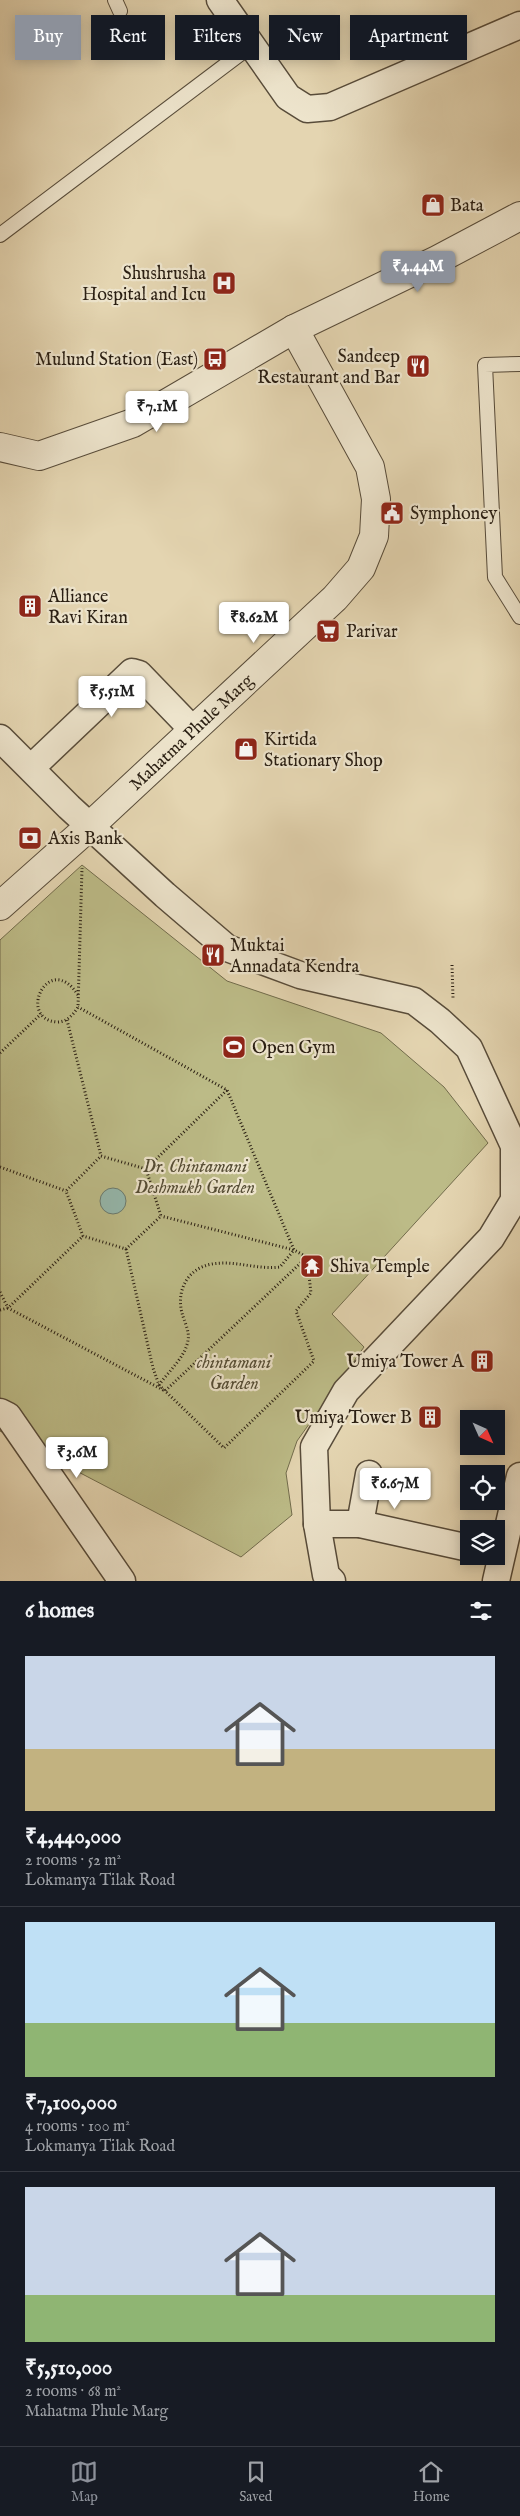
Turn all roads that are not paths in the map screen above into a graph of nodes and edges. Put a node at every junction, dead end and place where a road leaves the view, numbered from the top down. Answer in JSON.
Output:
{"nodes":[{"id":1,"x":220,"y":0,"type":"edge"},
{"id":2,"x":231,"y":15,"type":"edge"},
{"id":3,"x":520,"y":25,"type":"edge"},
{"id":4,"x":259,"y":55,"type":"edge"},
{"id":5,"x":232,"y":60,"type":"edge"},
{"id":6,"x":520,"y":216,"type":"edge"},
{"id":7,"x":0,"y":235,"type":"edge"},
{"id":8,"x":294,"y":329,"type":"junction"},
{"id":9,"x":520,"y":364,"type":"edge"},
{"id":10,"x":0,"y":447,"type":"edge"},
{"id":11,"x":520,"y":618,"type":"edge"},
{"id":12,"x":193,"y":730,"type":"junction"},
{"id":13,"x":0,"y":739,"type":"edge"},
{"id":14,"x":31,"y":768,"type":"junction"},
{"id":15,"x":90,"y":826,"type":"junction"},
{"id":16,"x":0,"y":906,"type":"edge"},
{"id":17,"x":517,"y":1145,"type":"edge"},
{"id":18,"x":517,"y":1202,"type":"edge"},
{"id":19,"x":0,"y":1412,"type":"edge"},
{"id":20,"x":369,"y":1474,"type":"dead end"},
{"id":21,"x":520,"y":1476,"type":"edge"},
{"id":22,"x":317,"y":1524,"type":"junction"},
{"id":23,"x":360,"y":1524,"type":"junction"},
{"id":24,"x":460,"y":1546,"type":"edge"},
{"id":25,"x":506,"y":1556,"type":"edge"},
{"id":26,"x":122,"y":1581,"type":"edge"},
{"id":27,"x":332,"y":1581,"type":"edge"},
{"id":28,"x":496,"y":1581,"type":"edge"}],
"edges":[{"from":1,"to":2,"type":"street"},
{"from":3,"to":4,"type":"street"},
{"from":5,"to":7,"type":"lane"},
{"from":6,"to":8,"type":"street"},
{"from":8,"to":10,"type":"street"},
{"from":8,"to":12,"type":"street","name":"Mahatma Phule Marg"},
{"from":9,"to":11,"type":"lane"},
{"from":12,"to":14,"type":"street"},
{"from":12,"to":15,"type":"street","name":"Mahatma Phule Marg"},
{"from":13,"to":14,"type":"street"},
{"from":14,"to":15,"type":"street"},
{"from":15,"to":16,"type":"street","name":"Mahatma Phule Marg"},
{"from":15,"to":17,"type":"street"},
{"from":17,"to":18,"type":"street"},
{"from":18,"to":22,"type":"street"},
{"from":19,"to":26,"type":"street"},
{"from":20,"to":23,"type":"street"},
{"from":21,"to":25,"type":"street"},
{"from":22,"to":23,"type":"street"},
{"from":22,"to":27,"type":"street"},
{"from":23,"to":24,"type":"street"},
{"from":25,"to":28,"type":"street"}]}
